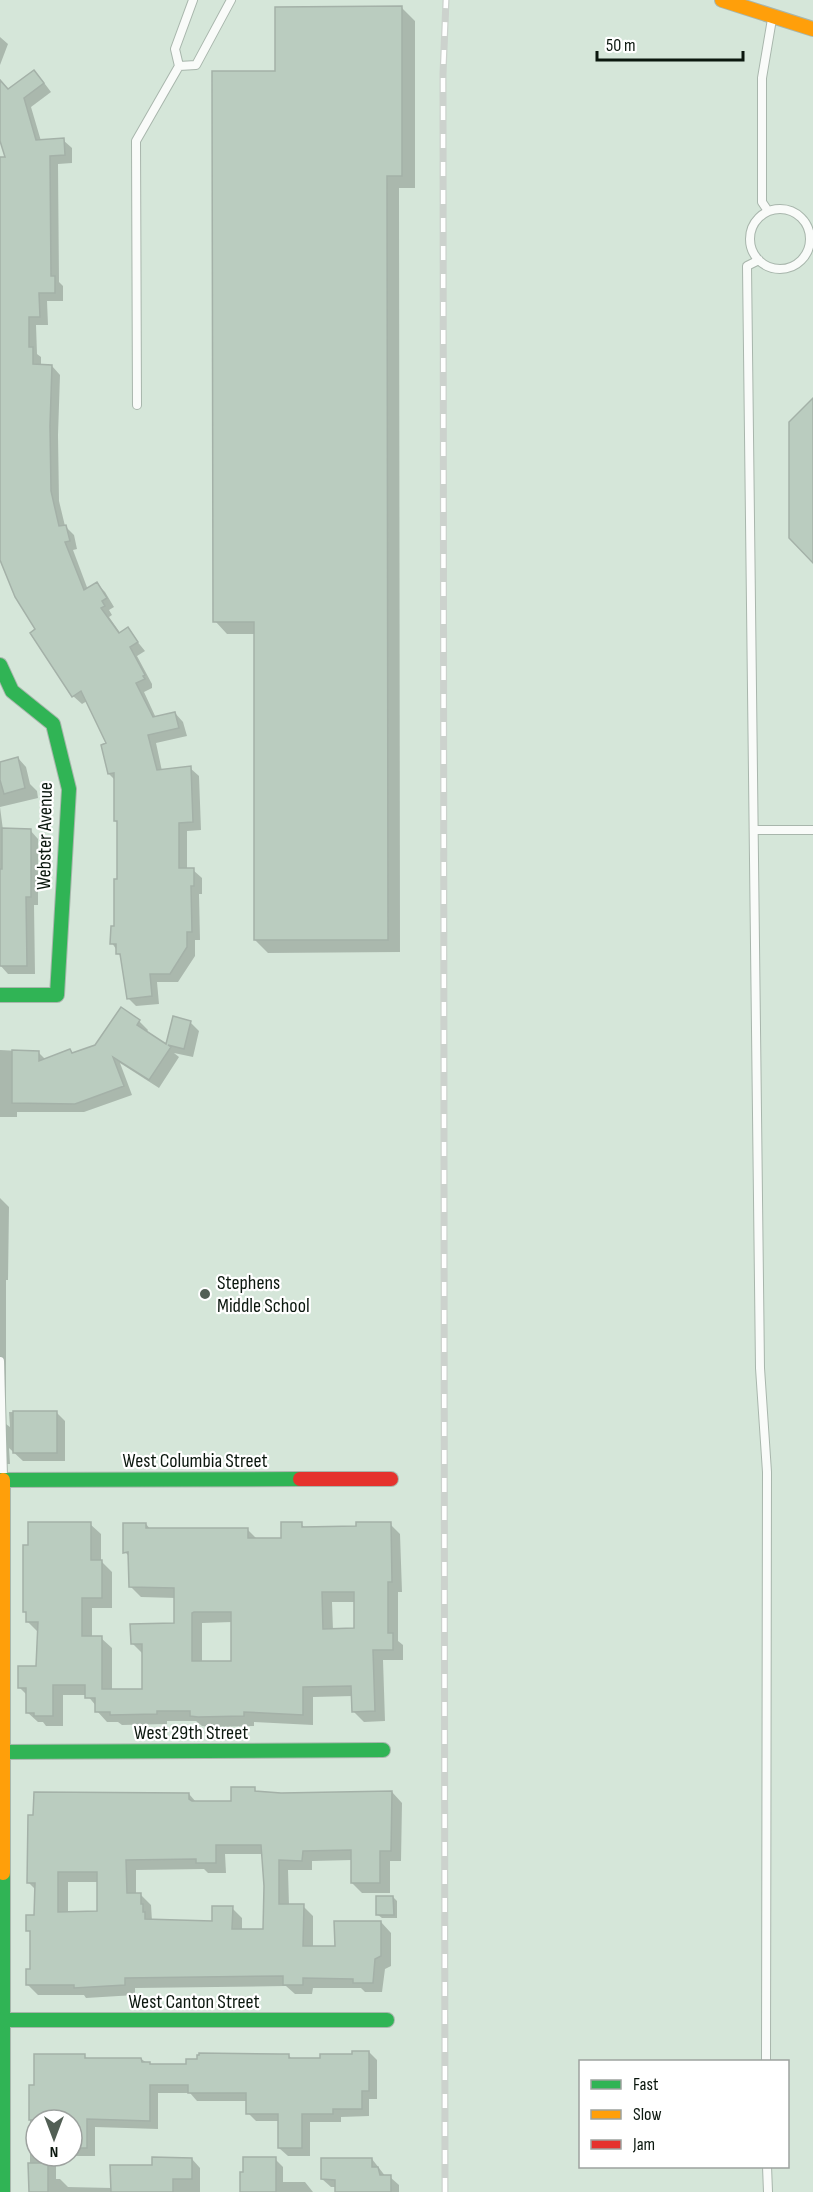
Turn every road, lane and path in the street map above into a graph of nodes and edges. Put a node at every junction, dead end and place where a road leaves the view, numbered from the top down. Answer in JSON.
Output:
{"nodes":[{"id":1,"x":193,"y":0,"type":"edge"},
{"id":2,"x":231,"y":0,"type":"edge"},
{"id":3,"x":722,"y":0,"type":"edge"},
{"id":4,"x":773,"y":15,"type":"junction"},
{"id":5,"x":813,"y":28,"type":"edge"},
{"id":6,"x":179,"y":66,"type":"junction"},
{"id":7,"x":768,"y":212,"type":"junction"},
{"id":8,"x":812,"y":239,"type":"edge"},
{"id":9,"x":759,"y":260,"type":"junction"},
{"id":10,"x":137,"y":405,"type":"dead end"},
{"id":11,"x":0,"y":665,"type":"edge"},
{"id":12,"x":755,"y":830,"type":"junction"},
{"id":13,"x":813,"y":830,"type":"edge"},
{"id":14,"x":0,"y":995,"type":"edge"},
{"id":15,"x":0,"y":1361,"type":"edge"},
{"id":16,"x":391,"y":1479,"type":"dead end"},
{"id":17,"x":2,"y":1480,"type":"edge"},
{"id":18,"x":383,"y":1750,"type":"dead end"},
{"id":19,"x":2,"y":1752,"type":"edge"},
{"id":20,"x":2,"y":2020,"type":"edge"},
{"id":21,"x":387,"y":2020,"type":"dead end"},
{"id":22,"x":766,"y":2060,"type":"edge"},
{"id":23,"x":767,"y":2168,"type":"edge"},
{"id":24,"x":3,"y":2192,"type":"edge"},
{"id":25,"x":768,"y":2192,"type":"edge"}],
"edges":[{"from":1,"to":6,"type":"lane"},
{"from":2,"to":6,"type":"lane"},
{"from":3,"to":4,"type":"street"},
{"from":4,"to":5,"type":"street"},
{"from":4,"to":7,"type":"lane"},
{"from":6,"to":10,"type":"lane"},
{"from":7,"to":8,"type":"lane"},
{"from":7,"to":9,"type":"lane"},
{"from":8,"to":9,"type":"lane"},
{"from":9,"to":12,"type":"lane"},
{"from":11,"to":14,"type":"street","name":"Webster Avenue"},
{"from":12,"to":13,"type":"lane"},
{"from":12,"to":22,"type":"lane"},
{"from":15,"to":17,"type":"lane"},
{"from":16,"to":17,"type":"street","name":"West Columbia Street"},
{"from":17,"to":19,"type":"street"},
{"from":18,"to":19,"type":"street","name":"West 29th Street"},
{"from":19,"to":20,"type":"street"},
{"from":20,"to":21,"type":"street","name":"West Canton Street"},
{"from":20,"to":24,"type":"street"},
{"from":23,"to":25,"type":"lane"}]}
